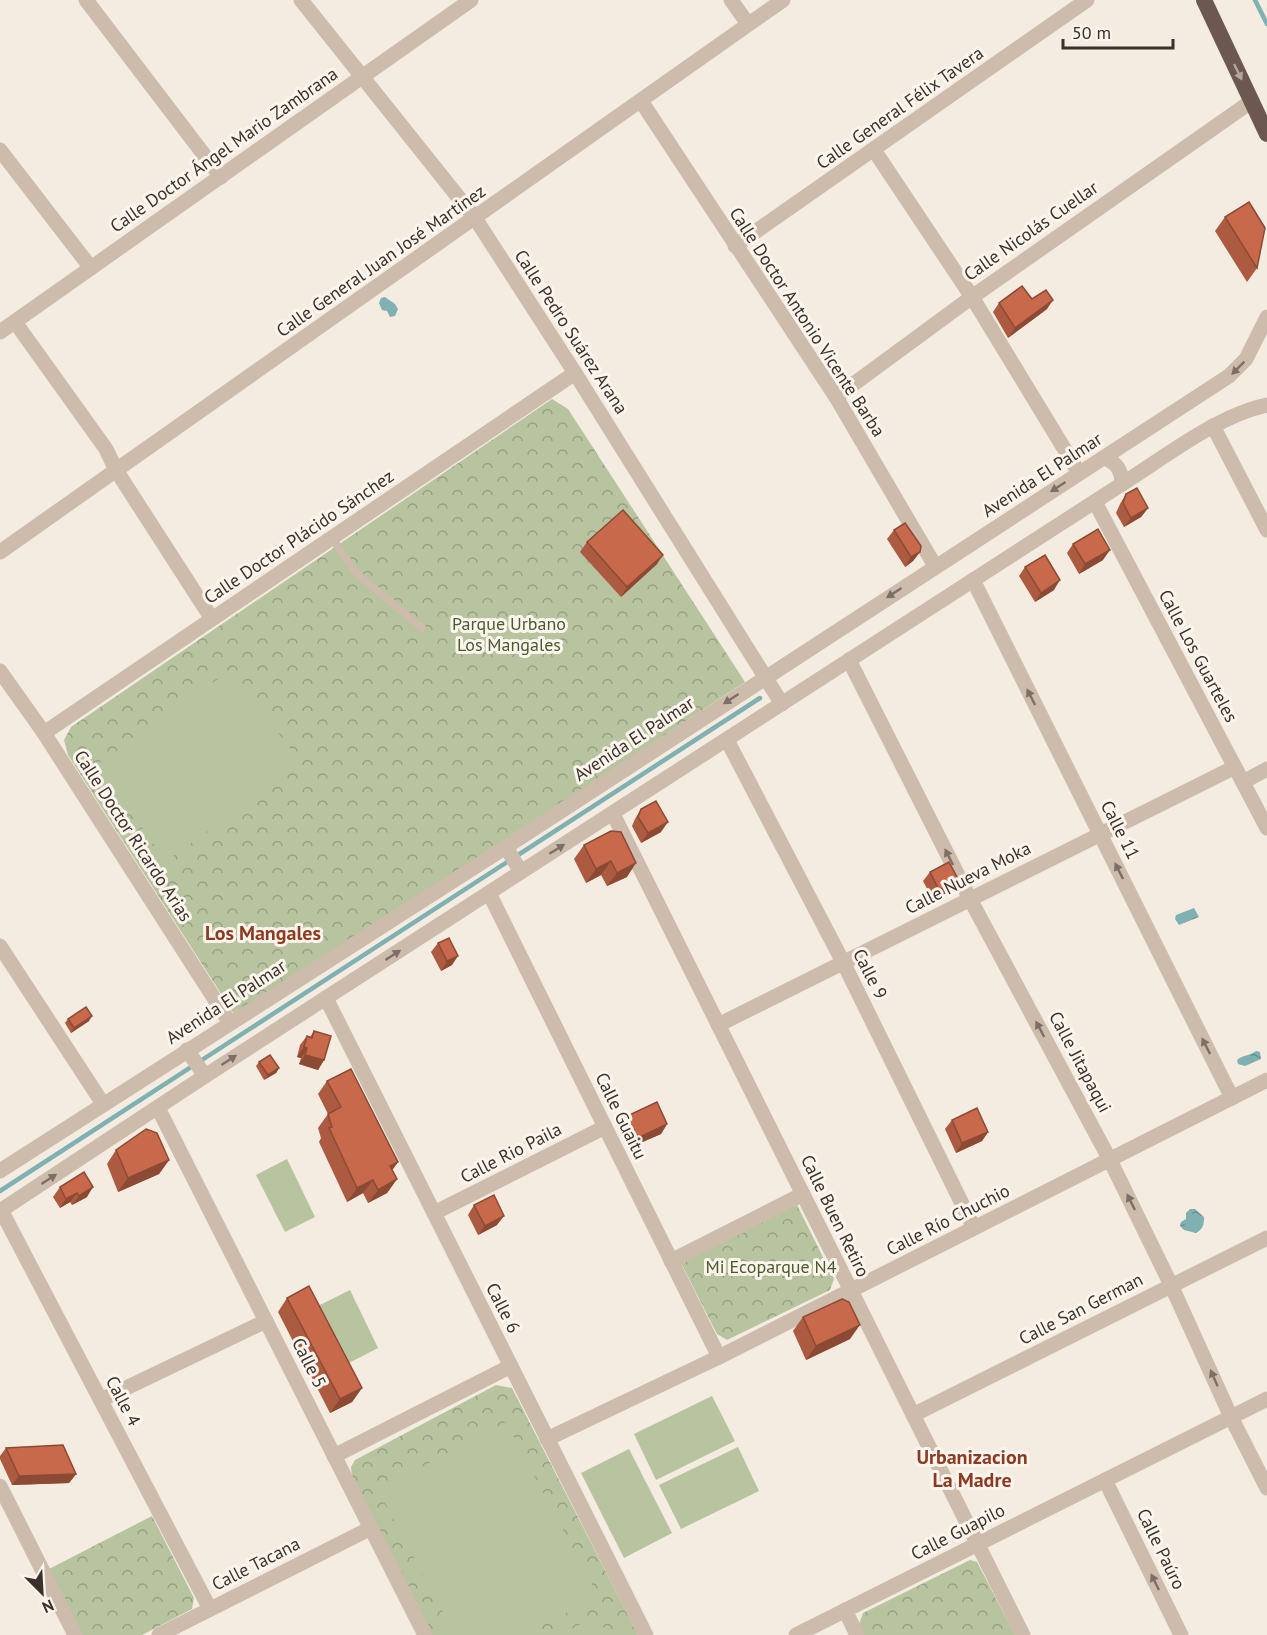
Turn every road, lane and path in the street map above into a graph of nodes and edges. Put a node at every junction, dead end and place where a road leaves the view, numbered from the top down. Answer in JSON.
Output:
{"nodes":[{"id":1,"x":86,"y":0,"type":"edge"},
{"id":2,"x":301,"y":0,"type":"edge"},
{"id":3,"x":471,"y":0,"type":"edge"},
{"id":4,"x":731,"y":0,"type":"edge"},
{"id":5,"x":783,"y":0,"type":"edge"},
{"id":6,"x":1087,"y":0,"type":"edge"},
{"id":7,"x":1204,"y":0,"type":"edge"},
{"id":8,"x":748,"y":24,"type":"junction"},
{"id":9,"x":362,"y":77,"type":"junction"},
{"id":10,"x":641,"y":101,"type":"junction"},
{"id":11,"x":1252,"y":101,"type":"junction"},
{"id":12,"x":1267,"y":134,"type":"edge"},
{"id":13,"x":0,"y":150,"type":"edge"},
{"id":14,"x":874,"y":150,"type":"junction"},
{"id":15,"x":221,"y":177,"type":"junction"},
{"id":16,"x":475,"y":218,"type":"junction"},
{"id":17,"x":735,"y":246,"type":"junction"},
{"id":18,"x":90,"y":268,"type":"junction"},
{"id":19,"x":972,"y":297,"type":"junction"},
{"id":20,"x":1267,"y":318,"type":"edge"},
{"id":21,"x":15,"y":322,"type":"junction"},
{"id":22,"x":0,"y":332,"type":"edge"},
{"id":23,"x":575,"y":373,"type":"junction"},
{"id":24,"x":836,"y":398,"type":"junction"},
{"id":25,"x":1267,"y":405,"type":"edge"},
{"id":26,"x":1214,"y":426,"type":"junction"},
{"id":27,"x":1105,"y":458,"type":"junction"},
{"id":28,"x":116,"y":470,"type":"junction"},
{"id":29,"x":1079,"y":473,"type":"junction"},
{"id":30,"x":1122,"y":484,"type":"junction"},
{"id":31,"x":1095,"y":502,"type":"junction"},
{"id":32,"x":1267,"y":530,"type":"edge"},
{"id":33,"x":332,"y":538,"type":"junction"},
{"id":34,"x":0,"y":552,"type":"edge"},
{"id":35,"x":935,"y":566,"type":"junction"},
{"id":36,"x":973,"y":580,"type":"junction"},
{"id":37,"x":212,"y":619,"type":"junction"},
{"id":38,"x":422,"y":627,"type":"dead end"},
{"id":39,"x":849,"y":660,"type":"junction"},
{"id":40,"x":0,"y":671,"type":"edge"},
{"id":41,"x":766,"y":676,"type":"junction"},
{"id":42,"x":782,"y":704,"type":"junction"},
{"id":43,"x":44,"y":733,"type":"junction"},
{"id":44,"x":727,"y":740,"type":"junction"},
{"id":45,"x":1235,"y":767,"type":"junction"},
{"id":46,"x":1267,"y":770,"type":"edge"},
{"id":47,"x":1243,"y":782,"type":"junction"},
{"id":48,"x":614,"y":814,"type":"junction"},
{"id":49,"x":1267,"y":828,"type":"edge"},
{"id":50,"x":1100,"y":834,"type":"junction"},
{"id":51,"x":514,"y":860,"type":"junction"},
{"id":52,"x":489,"y":892,"type":"junction"},
{"id":53,"x":970,"y":899,"type":"junction"},
{"id":54,"x":0,"y":946,"type":"edge"},
{"id":55,"x":843,"y":963,"type":"junction"},
{"id":56,"x":326,"y":998,"type":"junction"},
{"id":57,"x":230,"y":1023,"type":"junction"},
{"id":58,"x":718,"y":1025,"type":"junction"},
{"id":59,"x":189,"y":1053,"type":"junction"},
{"id":60,"x":203,"y":1073,"type":"junction"},
{"id":61,"x":1267,"y":1080,"type":"edge"},
{"id":62,"x":1232,"y":1098,"type":"junction"},
{"id":63,"x":104,"y":1104,"type":"junction"},
{"id":64,"x":158,"y":1108,"type":"junction"},
{"id":65,"x":605,"y":1127,"type":"junction"},
{"id":66,"x":1110,"y":1160,"type":"junction"},
{"id":67,"x":0,"y":1171,"type":"edge"},
{"id":68,"x":803,"y":1194,"type":"junction"},
{"id":69,"x":1,"y":1210,"type":"edge"},
{"id":70,"x":434,"y":1213,"type":"junction"},
{"id":71,"x":974,"y":1228,"type":"junction"},
{"id":72,"x":1267,"y":1238,"type":"edge"},
{"id":73,"x":671,"y":1261,"type":"junction"},
{"id":74,"x":1172,"y":1285,"type":"junction"},
{"id":75,"x":851,"y":1290,"type":"junction"},
{"id":76,"x":266,"y":1321,"type":"junction"},
{"id":77,"x":718,"y":1357,"type":"junction"},
{"id":78,"x":511,"y":1366,"type":"junction"},
{"id":79,"x":1267,"y":1399,"type":"edge"},
{"id":80,"x":101,"y":1400,"type":"junction"},
{"id":81,"x":913,"y":1415,"type":"junction"},
{"id":82,"x":1231,"y":1417,"type":"junction"},
{"id":83,"x":547,"y":1439,"type":"junction"},
{"id":84,"x":334,"y":1456,"type":"junction"},
{"id":85,"x":1105,"y":1480,"type":"junction"},
{"id":86,"x":0,"y":1486,"type":"edge"},
{"id":87,"x":1267,"y":1488,"type":"edge"},
{"id":88,"x":371,"y":1528,"type":"junction"},
{"id":89,"x":977,"y":1544,"type":"junction"},
{"id":90,"x":210,"y":1609,"type":"junction"},
{"id":91,"x":845,"y":1610,"type":"junction"},
{"id":92,"x":75,"y":1635,"type":"edge"},
{"id":93,"x":159,"y":1635,"type":"edge"},
{"id":94,"x":425,"y":1635,"type":"edge"},
{"id":95,"x":646,"y":1635,"type":"edge"},
{"id":96,"x":796,"y":1635,"type":"edge"},
{"id":97,"x":857,"y":1635,"type":"edge"},
{"id":98,"x":1023,"y":1635,"type":"edge"},
{"id":99,"x":1181,"y":1635,"type":"edge"}],
"edges":[{"from":1,"to":15,"type":"street"},
{"from":2,"to":9,"type":"street","name":"Calle Pedro Suárez Arana"},
{"from":3,"to":9,"type":"street","name":"Calle Doctor Ángel Mario Zambrana"},
{"from":4,"to":8,"type":"street"},
{"from":5,"to":8,"type":"street","name":"Calle General Juan José Martinez"},
{"from":6,"to":14,"type":"street","name":"Calle General Félix Tavera"},
{"from":7,"to":11,"type":"highway","one_way":true},
{"from":8,"to":10,"type":"street","name":"Calle General Juan José Martinez"},
{"from":9,"to":15,"type":"street","name":"Calle Doctor Ángel Mario Zambrana"},
{"from":9,"to":16,"type":"street","name":"Calle Pedro Suárez Arana"},
{"from":10,"to":16,"type":"street","name":"Calle General Juan José Martinez"},
{"from":10,"to":17,"type":"street","name":"Calle Doctor Antonio Vicente Barba"},
{"from":11,"to":12,"type":"highway"},
{"from":11,"to":19,"type":"street","name":"Calle Nicolás Cuellar"},
{"from":13,"to":18,"type":"street"},
{"from":14,"to":17,"type":"street","name":"Calle General Félix Tavera"},
{"from":14,"to":19,"type":"street"},
{"from":15,"to":18,"type":"street","name":"Calle Doctor Ángel Mario Zambrana"},
{"from":16,"to":23,"type":"street","name":"Calle Pedro Suárez Arana"},
{"from":16,"to":28,"type":"street","name":"Calle General Juan José Martinez"},
{"from":17,"to":24,"type":"street","name":"Calle Doctor Antonio Vicente Barba"},
{"from":18,"to":21,"type":"street","name":"Calle Doctor Ángel Mario Zambrana"},
{"from":19,"to":24,"type":"street","name":"Calle Nicolás Cuellar"},
{"from":19,"to":29,"type":"street"},
{"from":20,"to":27,"type":"street","name":"Avenida El Palmar","one_way":true},
{"from":21,"to":22,"type":"street","name":"Calle Doctor Ángel Mario Zambrana"},
{"from":21,"to":28,"type":"street"},
{"from":23,"to":33,"type":"street","name":"Calle Doctor Plácido Sánchez"},
{"from":23,"to":41,"type":"street","name":"Calle Pedro Suárez Arana"},
{"from":24,"to":35,"type":"street","name":"Calle Doctor Antonio Vicente Barba"},
{"from":25,"to":26,"type":"street","name":"Avenida El Palmar"},
{"from":26,"to":30,"type":"street","name":"Avenida El Palmar"},
{"from":26,"to":32,"type":"street"},
{"from":27,"to":29,"type":"street","name":"Avenida El Palmar"},
{"from":27,"to":30,"type":"street"},
{"from":28,"to":34,"type":"street","name":"Calle General Juan José Martinez"},
{"from":28,"to":37,"type":"street"},
{"from":29,"to":35,"type":"street","name":"Avenida El Palmar","one_way":true},
{"from":30,"to":31,"type":"street","name":"Avenida El Palmar"},
{"from":31,"to":36,"type":"street","name":"Avenida El Palmar"},
{"from":31,"to":45,"type":"street","name":"Calle Los Guarteles"},
{"from":33,"to":37,"type":"street","name":"Calle Doctor Plácido Sánchez"},
{"from":33,"to":38,"type":"lane"},
{"from":35,"to":41,"type":"street","name":"Avenida El Palmar","one_way":true},
{"from":36,"to":39,"type":"street","name":"Avenida El Palmar"},
{"from":50,"to":36,"type":"street","name":"Calle 11","one_way":true},
{"from":37,"to":43,"type":"street","name":"Calle Doctor Plácido Sánchez"},
{"from":39,"to":42,"type":"street","name":"Avenida El Palmar"},
{"from":53,"to":39,"type":"street","name":"Calle Jitapaqui","one_way":true},
{"from":40,"to":43,"type":"street","name":"Calle Doctor Ricardo Arias"},
{"from":41,"to":42,"type":"street","name":"Calle Pedro Suárez Arana"},
{"from":41,"to":51,"type":"street","name":"Avenida El Palmar","one_way":true},
{"from":42,"to":44,"type":"street","name":"Avenida El Palmar"},
{"from":43,"to":57,"type":"street","name":"Calle Doctor Ricardo Arias"},
{"from":44,"to":48,"type":"street","name":"Avenida El Palmar"},
{"from":44,"to":55,"type":"street","name":"Calle 9"},
{"from":45,"to":47,"type":"street","name":"Calle Los Guarteles"},
{"from":45,"to":50,"type":"street","name":"Calle Nueva Moka"},
{"from":46,"to":47,"type":"street"},
{"from":47,"to":49,"type":"street","name":"Calle Los Guarteles"},
{"from":51,"to":48,"type":"street","name":"Avenida El Palmar","one_way":true},
{"from":48,"to":58,"type":"street","name":"Calle Buen Retiro"},
{"from":50,"to":53,"type":"street","name":"Calle Nueva Moka"},
{"from":62,"to":50,"type":"street","name":"Calle 11","one_way":true},
{"from":51,"to":52,"type":"street","name":"Avenida El Palmar"},
{"from":51,"to":57,"type":"street","name":"Avenida El Palmar"},
{"from":56,"to":52,"type":"street","name":"Avenida El Palmar","one_way":true},
{"from":52,"to":65,"type":"street","name":"Calle Guaitu"},
{"from":53,"to":55,"type":"street","name":"Calle Nueva Moka"},
{"from":66,"to":53,"type":"street","name":"Calle Jitapaqui","one_way":true},
{"from":54,"to":63,"type":"street"},
{"from":55,"to":58,"type":"street","name":"Calle Nueva Moka"},
{"from":55,"to":71,"type":"street","name":"Calle 9"},
{"from":60,"to":56,"type":"street","name":"Avenida El Palmar","one_way":true},
{"from":56,"to":70,"type":"street","name":"Calle 6"},
{"from":57,"to":59,"type":"street","name":"Avenida El Palmar"},
{"from":58,"to":68,"type":"street","name":"Calle Buen Retiro"},
{"from":59,"to":60,"type":"street"},
{"from":59,"to":63,"type":"street","name":"Avenida El Palmar"},
{"from":60,"to":64,"type":"street","name":"Avenida El Palmar"},
{"from":61,"to":62,"type":"street","name":"Calle Río Chuchio"},
{"from":62,"to":66,"type":"street","name":"Calle Río Chuchio"},
{"from":63,"to":67,"type":"street","name":"Avenida El Palmar"},
{"from":69,"to":64,"type":"street","name":"Avenida El Palmar","one_way":true},
{"from":64,"to":76,"type":"street","name":"Calle 5"},
{"from":65,"to":70,"type":"street","name":"Calle Rio Paila"},
{"from":65,"to":73,"type":"street","name":"Calle Guaitu"},
{"from":66,"to":71,"type":"street","name":"Calle Río Chuchio"},
{"from":74,"to":66,"type":"street","name":"Calle Jitapaqui","one_way":true},
{"from":68,"to":73,"type":"street"},
{"from":68,"to":75,"type":"street","name":"Calle Buen Retiro"},
{"from":69,"to":80,"type":"street","name":"Calle 4"},
{"from":70,"to":78,"type":"street","name":"Calle 6"},
{"from":71,"to":75,"type":"street","name":"Calle Río Chuchio"},
{"from":72,"to":74,"type":"street","name":"Calle San German"},
{"from":73,"to":77,"type":"street","name":"Calle Guaitu"},
{"from":74,"to":81,"type":"street","name":"Calle San German"},
{"from":82,"to":74,"type":"street","name":"Calle Jitapaqui","one_way":true},
{"from":75,"to":77,"type":"street","name":"Calle Río Chuchio"},
{"from":75,"to":81,"type":"street","name":"Calle Buen Retiro"},
{"from":76,"to":80,"type":"street"},
{"from":76,"to":84,"type":"street","name":"Calle 5"},
{"from":77,"to":83,"type":"street","name":"Calle Río Chuchio"},
{"from":78,"to":83,"type":"street","name":"Calle 6"},
{"from":78,"to":84,"type":"street"},
{"from":79,"to":82,"type":"street","name":"Calle Guapilo"},
{"from":80,"to":90,"type":"street","name":"Calle 4"},
{"from":81,"to":89,"type":"street","name":"Calle Buen Retiro"},
{"from":82,"to":85,"type":"street","name":"Calle Guapilo"},
{"from":82,"to":87,"type":"street","name":"Calle Jitapaqui"},
{"from":83,"to":95,"type":"street","name":"Calle 6"},
{"from":84,"to":88,"type":"street","name":"Calle 5"},
{"from":85,"to":89,"type":"street","name":"Calle Guapilo"},
{"from":99,"to":85,"type":"street","name":"Calle Paúro","one_way":true},
{"from":86,"to":92,"type":"street"},
{"from":88,"to":90,"type":"street","name":"Calle Tacana"},
{"from":88,"to":94,"type":"street","name":"Calle 5"},
{"from":89,"to":91,"type":"street","name":"Calle Guapilo"},
{"from":89,"to":98,"type":"street","name":"Calle Buen Retiro"},
{"from":90,"to":93,"type":"street","name":"Calle Tacana"},
{"from":91,"to":96,"type":"street","name":"Calle Guapilo"},
{"from":91,"to":97,"type":"street"}]}
